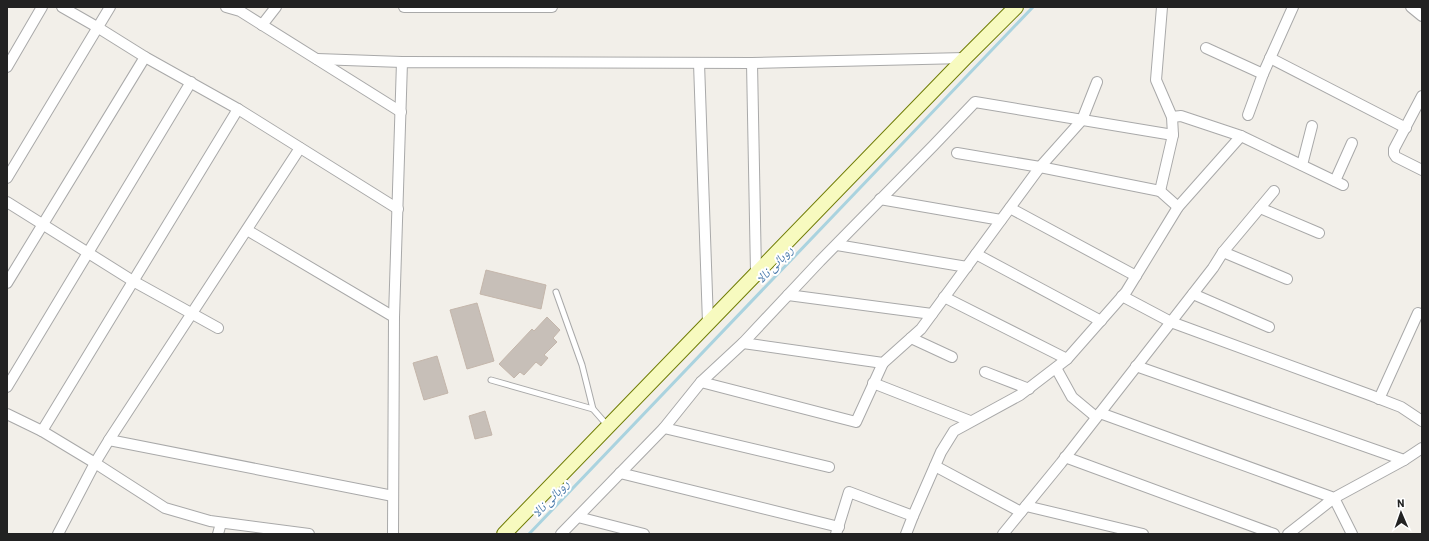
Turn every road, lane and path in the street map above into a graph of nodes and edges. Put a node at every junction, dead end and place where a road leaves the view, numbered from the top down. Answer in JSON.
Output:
{"nodes":[{"id":1,"x":42,"y":7,"type":"edge"},
{"id":2,"x":62,"y":7,"type":"edge"},
{"id":3,"x":110,"y":7,"type":"edge"},
{"id":4,"x":226,"y":7,"type":"edge"},
{"id":5,"x":276,"y":7,"type":"edge"},
{"id":6,"x":404,"y":7,"type":"edge"},
{"id":7,"x":552,"y":7,"type":"edge"},
{"id":8,"x":1016,"y":7,"type":"edge"},
{"id":9,"x":1162,"y":7,"type":"edge"},
{"id":10,"x":1293,"y":7,"type":"edge"},
{"id":11,"x":1411,"y":7,"type":"edge"},
{"id":12,"x":1422,"y":16,"type":"edge"},
{"id":13,"x":262,"y":25,"type":"junction"},
{"id":14,"x":97,"y":27,"type":"junction"},
{"id":15,"x":1206,"y":48,"type":"dead end"},
{"id":16,"x":144,"y":57,"type":"junction"},
{"id":17,"x":965,"y":58,"type":"junction"},
{"id":18,"x":1270,"y":58,"type":"junction"},
{"id":19,"x":316,"y":59,"type":"junction"},
{"id":20,"x":402,"y":62,"type":"junction"},
{"id":21,"x":699,"y":63,"type":"junction"},
{"id":22,"x":752,"y":63,"type":"junction"},
{"id":23,"x":7,"y":67,"type":"edge"},
{"id":24,"x":1263,"y":74,"type":"junction"},
{"id":25,"x":191,"y":82,"type":"junction"},
{"id":26,"x":1098,"y":82,"type":"dead end"},
{"id":27,"x":1422,"y":96,"type":"edge"},
{"id":28,"x":238,"y":109,"type":"junction"},
{"id":29,"x":400,"y":112,"type":"junction"},
{"id":30,"x":1248,"y":115,"type":"dead end"},
{"id":31,"x":1172,"y":117,"type":"junction"},
{"id":32,"x":1082,"y":120,"type":"junction"},
{"id":33,"x":1312,"y":126,"type":"dead end"},
{"id":34,"x":1406,"y":128,"type":"junction"},
{"id":35,"x":1173,"y":135,"type":"junction"},
{"id":36,"x":1241,"y":136,"type":"junction"},
{"id":37,"x":1352,"y":143,"type":"dead end"},
{"id":38,"x":300,"y":148,"type":"junction"},
{"id":39,"x":957,"y":153,"type":"dead end"},
{"id":40,"x":1302,"y":165,"type":"junction"},
{"id":41,"x":1040,"y":167,"type":"junction"},
{"id":42,"x":1422,"y":170,"type":"edge"},
{"id":43,"x":7,"y":178,"type":"edge"},
{"id":44,"x":1160,"y":191,"type":"junction"},
{"id":45,"x":1274,"y":191,"type":"dead end"},
{"id":46,"x":880,"y":199,"type":"junction"},
{"id":47,"x":7,"y":202,"type":"edge"},
{"id":48,"x":1178,"y":207,"type":"junction"},
{"id":49,"x":1010,"y":208,"type":"junction"},
{"id":50,"x":1260,"y":208,"type":"junction"},
{"id":51,"x":398,"y":209,"type":"junction"},
{"id":52,"x":1001,"y":220,"type":"junction"},
{"id":53,"x":43,"y":224,"type":"junction"},
{"id":54,"x":247,"y":230,"type":"junction"},
{"id":55,"x":1319,"y":233,"type":"dead end"},
{"id":56,"x":837,"y":245,"type":"junction"},
{"id":57,"x":1223,"y":252,"type":"junction"},
{"id":58,"x":88,"y":253,"type":"junction"},
{"id":59,"x":976,"y":254,"type":"junction"},
{"id":60,"x":967,"y":267,"type":"junction"},
{"id":61,"x":756,"y":273,"type":"junction"},
{"id":62,"x":1136,"y":276,"type":"junction"},
{"id":63,"x":1288,"y":279,"type":"dead end"},
{"id":64,"x":133,"y":281,"type":"junction"},
{"id":65,"x":7,"y":283,"type":"edge"},
{"id":66,"x":556,"y":292,"type":"dead end"},
{"id":67,"x":1192,"y":294,"type":"junction"},
{"id":68,"x":788,"y":295,"type":"junction"},
{"id":69,"x":1122,"y":296,"type":"junction"},
{"id":70,"x":944,"y":297,"type":"junction"},
{"id":71,"x":1418,"y":313,"type":"dead end"},
{"id":72,"x":192,"y":314,"type":"junction"},
{"id":73,"x":932,"y":314,"type":"junction"},
{"id":74,"x":394,"y":317,"type":"junction"},
{"id":75,"x":1101,"y":321,"type":"junction"},
{"id":76,"x":1171,"y":322,"type":"junction"},
{"id":77,"x":708,"y":323,"type":"junction"},
{"id":78,"x":1268,"y":327,"type":"dead end"},
{"id":79,"x":218,"y":328,"type":"dead end"},
{"id":80,"x":911,"y":338,"type":"junction"},
{"id":81,"x":743,"y":342,"type":"junction"},
{"id":82,"x":952,"y":357,"type":"dead end"},
{"id":83,"x":1067,"y":359,"type":"junction"},
{"id":84,"x":883,"y":363,"type":"junction"},
{"id":85,"x":1136,"y":366,"type":"junction"},
{"id":86,"x":1056,"y":368,"type":"junction"},
{"id":87,"x":985,"y":372,"type":"dead end"},
{"id":88,"x":492,"y":380,"type":"dead end"},
{"id":89,"x":701,"y":382,"type":"junction"},
{"id":90,"x":873,"y":383,"type":"junction"},
{"id":91,"x":7,"y":387,"type":"edge"},
{"id":92,"x":1029,"y":389,"type":"junction"},
{"id":93,"x":1379,"y":399,"type":"junction"},
{"id":94,"x":593,"y":409,"type":"junction"},
{"id":95,"x":7,"y":414,"type":"edge"},
{"id":96,"x":1098,"y":415,"type":"junction"},
{"id":97,"x":970,"y":421,"type":"junction"},
{"id":98,"x":1422,"y":421,"type":"edge"},
{"id":99,"x":607,"y":426,"type":"junction"},
{"id":100,"x":664,"y":428,"type":"junction"},
{"id":101,"x":42,"y":431,"type":"junction"},
{"id":102,"x":109,"y":440,"type":"junction"},
{"id":103,"x":1422,"y":448,"type":"edge"},
{"id":104,"x":1065,"y":457,"type":"junction"},
{"id":105,"x":1404,"y":460,"type":"junction"},
{"id":106,"x":95,"y":463,"type":"junction"},
{"id":107,"x":935,"y":466,"type":"junction"},
{"id":108,"x":829,"y":467,"type":"dead end"},
{"id":109,"x":620,"y":473,"type":"junction"},
{"id":110,"x":393,"y":496,"type":"junction"},
{"id":111,"x":1334,"y":498,"type":"junction"},
{"id":112,"x":1024,"y":509,"type":"junction"},
{"id":113,"x":913,"y":516,"type":"junction"},
{"id":114,"x":578,"y":517,"type":"junction"},
{"id":115,"x":221,"y":523,"type":"junction"},
{"id":116,"x":838,"y":530,"type":"edge"},
{"id":117,"x":58,"y":534,"type":"edge"},
{"id":118,"x":218,"y":534,"type":"edge"},
{"id":119,"x":309,"y":534,"type":"edge"},
{"id":120,"x":393,"y":534,"type":"edge"},
{"id":121,"x":505,"y":534,"type":"edge"},
{"id":122,"x":561,"y":534,"type":"edge"},
{"id":123,"x":644,"y":534,"type":"edge"},
{"id":124,"x":906,"y":534,"type":"edge"},
{"id":125,"x":1003,"y":534,"type":"edge"},
{"id":126,"x":1143,"y":534,"type":"edge"},
{"id":127,"x":1274,"y":534,"type":"edge"},
{"id":128,"x":1288,"y":534,"type":"edge"},
{"id":129,"x":1352,"y":534,"type":"edge"}],
"edges":[{"from":1,"to":23,"type":"street"},
{"from":2,"to":14,"type":"street"},
{"from":3,"to":14,"type":"street"},
{"from":4,"to":13,"type":"street"},
{"from":5,"to":13,"type":"street"},
{"from":6,"to":7,"type":"street"},
{"from":8,"to":17,"type":"street"},
{"from":9,"to":31,"type":"street"},
{"from":10,"to":18,"type":"street"},
{"from":11,"to":12,"type":"street"},
{"from":13,"to":19,"type":"street"},
{"from":14,"to":16,"type":"street"},
{"from":14,"to":43,"type":"street"},
{"from":15,"to":24,"type":"street"},
{"from":16,"to":25,"type":"street"},
{"from":16,"to":53,"type":"street"},
{"from":17,"to":22,"type":"street"},
{"from":17,"to":61,"type":"street"},
{"from":18,"to":24,"type":"street"},
{"from":18,"to":34,"type":"street"},
{"from":19,"to":20,"type":"street"},
{"from":19,"to":29,"type":"street"},
{"from":20,"to":21,"type":"street"},
{"from":20,"to":29,"type":"street"},
{"from":21,"to":22,"type":"street"},
{"from":21,"to":77,"type":"street"},
{"from":22,"to":61,"type":"street"},
{"from":24,"to":30,"type":"street"},
{"from":25,"to":28,"type":"street"},
{"from":25,"to":58,"type":"street"},
{"from":26,"to":32,"type":"street"},
{"from":27,"to":34,"type":"street"},
{"from":28,"to":38,"type":"street"},
{"from":28,"to":64,"type":"street"},
{"from":29,"to":51,"type":"street"},
{"from":31,"to":35,"type":"street"},
{"from":31,"to":36,"type":"street"},
{"from":32,"to":35,"type":"street"},
{"from":32,"to":41,"type":"street"},
{"from":32,"to":46,"type":"street"},
{"from":33,"to":40,"type":"street"},
{"from":34,"to":42,"type":"street"},
{"from":35,"to":44,"type":"street"},
{"from":36,"to":40,"type":"street"},
{"from":36,"to":48,"type":"street"},
{"from":37,"to":40,"type":"street"},
{"from":38,"to":51,"type":"street"},
{"from":38,"to":54,"type":"street"},
{"from":39,"to":41,"type":"street"},
{"from":41,"to":44,"type":"street"},
{"from":41,"to":49,"type":"street"},
{"from":44,"to":48,"type":"street"},
{"from":45,"to":50,"type":"street"},
{"from":46,"to":52,"type":"street"},
{"from":46,"to":56,"type":"street"},
{"from":47,"to":53,"type":"street"},
{"from":48,"to":62,"type":"street"},
{"from":49,"to":52,"type":"street"},
{"from":49,"to":62,"type":"street"},
{"from":50,"to":55,"type":"street"},
{"from":50,"to":57,"type":"street"},
{"from":51,"to":74,"type":"street"},
{"from":52,"to":59,"type":"street"},
{"from":53,"to":58,"type":"street"},
{"from":53,"to":65,"type":"street"},
{"from":54,"to":72,"type":"street"},
{"from":54,"to":74,"type":"street"},
{"from":56,"to":60,"type":"street"},
{"from":56,"to":68,"type":"street"},
{"from":57,"to":63,"type":"street"},
{"from":57,"to":67,"type":"street"},
{"from":58,"to":64,"type":"street"},
{"from":58,"to":91,"type":"street"},
{"from":59,"to":60,"type":"street"},
{"from":59,"to":75,"type":"street"},
{"from":60,"to":70,"type":"street"},
{"from":61,"to":77,"type":"street"},
{"from":62,"to":69,"type":"street"},
{"from":64,"to":72,"type":"street"},
{"from":64,"to":101,"type":"street"},
{"from":66,"to":94,"type":"lane"},
{"from":67,"to":76,"type":"street"},
{"from":67,"to":78,"type":"street"},
{"from":68,"to":73,"type":"street"},
{"from":68,"to":81,"type":"street"},
{"from":69,"to":75,"type":"street"},
{"from":69,"to":76,"type":"street"},
{"from":70,"to":73,"type":"street"},
{"from":70,"to":83,"type":"street"},
{"from":71,"to":93,"type":"street"},
{"from":72,"to":79,"type":"street"},
{"from":72,"to":102,"type":"street"},
{"from":73,"to":80,"type":"street"},
{"from":74,"to":110,"type":"street"},
{"from":75,"to":83,"type":"street"},
{"from":76,"to":85,"type":"street"},
{"from":76,"to":93,"type":"street"},
{"from":77,"to":99,"type":"street"},
{"from":80,"to":82,"type":"street"},
{"from":80,"to":84,"type":"street"},
{"from":81,"to":84,"type":"street"},
{"from":81,"to":89,"type":"street"},
{"from":83,"to":86,"type":"street"},
{"from":84,"to":90,"type":"street"},
{"from":85,"to":96,"type":"street"},
{"from":85,"to":105,"type":"street"},
{"from":86,"to":92,"type":"street"},
{"from":86,"to":96,"type":"street"},
{"from":87,"to":92,"type":"street"},
{"from":88,"to":94,"type":"lane"},
{"from":89,"to":90,"type":"street"},
{"from":89,"to":100,"type":"street"},
{"from":90,"to":97,"type":"street"},
{"from":92,"to":97,"type":"street"},
{"from":93,"to":98,"type":"street"},
{"from":94,"to":99,"type":"lane"},
{"from":95,"to":101,"type":"street"},
{"from":96,"to":104,"type":"street"},
{"from":96,"to":111,"type":"street"},
{"from":97,"to":107,"type":"street"},
{"from":99,"to":121,"type":"street"},
{"from":100,"to":108,"type":"street"},
{"from":100,"to":109,"type":"street"},
{"from":101,"to":106,"type":"street"},
{"from":102,"to":106,"type":"street"},
{"from":102,"to":110,"type":"street"},
{"from":103,"to":105,"type":"street"},
{"from":104,"to":112,"type":"street"},
{"from":104,"to":127,"type":"street"},
{"from":105,"to":111,"type":"street"},
{"from":106,"to":115,"type":"street"},
{"from":106,"to":117,"type":"street"},
{"from":107,"to":112,"type":"street"},
{"from":107,"to":113,"type":"street"},
{"from":109,"to":114,"type":"street"},
{"from":109,"to":116,"type":"street"},
{"from":110,"to":120,"type":"street"},
{"from":111,"to":128,"type":"street"},
{"from":111,"to":129,"type":"street"},
{"from":112,"to":125,"type":"street"},
{"from":112,"to":126,"type":"street"},
{"from":113,"to":116,"type":"street"},
{"from":113,"to":124,"type":"street"},
{"from":114,"to":122,"type":"street"},
{"from":114,"to":123,"type":"street"},
{"from":115,"to":118,"type":"street"},
{"from":115,"to":119,"type":"street"}]}
